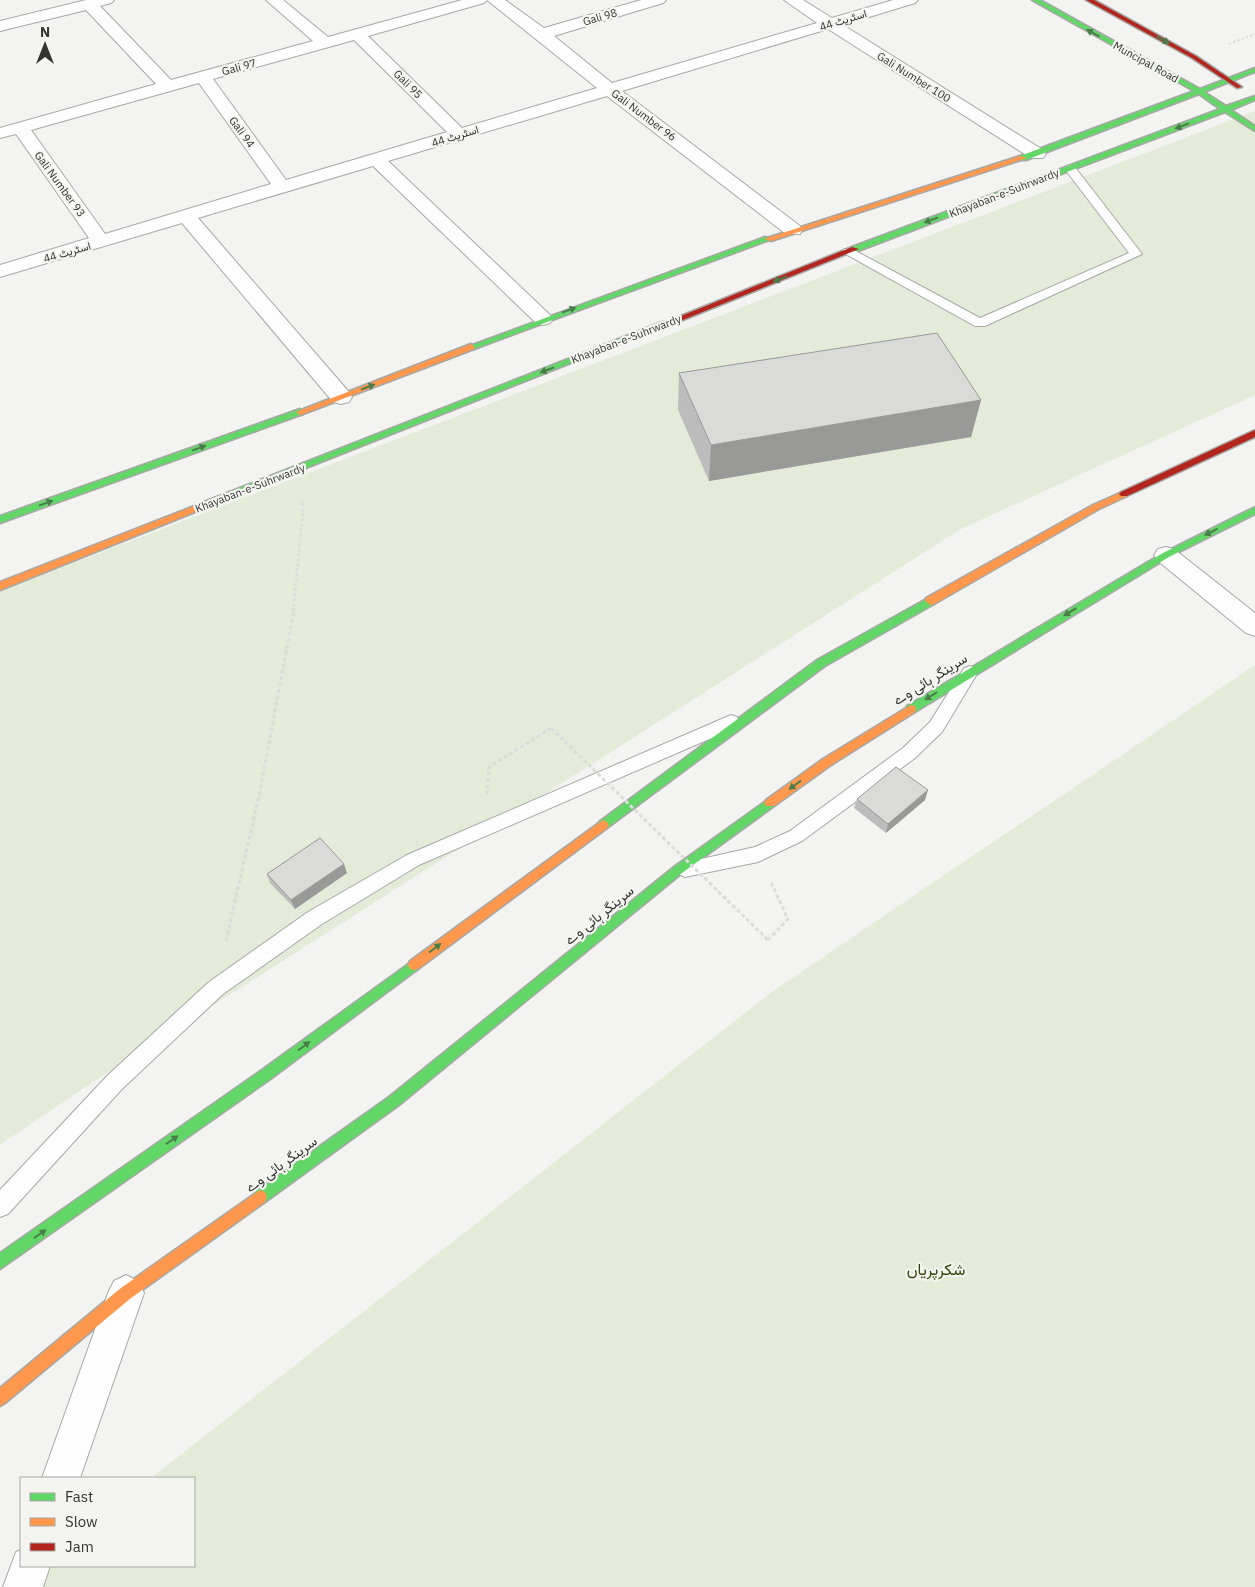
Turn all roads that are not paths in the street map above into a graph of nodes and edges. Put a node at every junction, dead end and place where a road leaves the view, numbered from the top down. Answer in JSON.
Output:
{"nodes":[{"id":1,"x":106,"y":0,"type":"edge"},
{"id":2,"x":274,"y":0,"type":"edge"},
{"id":3,"x":479,"y":0,"type":"edge"},
{"id":4,"x":495,"y":0,"type":"edge"},
{"id":5,"x":658,"y":0,"type":"edge"},
{"id":6,"x":792,"y":0,"type":"edge"},
{"id":7,"x":910,"y":0,"type":"edge"},
{"id":8,"x":1034,"y":0,"type":"edge"},
{"id":9,"x":1089,"y":0,"type":"edge"},
{"id":10,"x":89,"y":4,"type":"junction"},
{"id":11,"x":829,"y":24,"type":"junction"},
{"id":12,"x":0,"y":26,"type":"edge"},
{"id":13,"x":357,"y":34,"type":"junction"},
{"id":14,"x":542,"y":34,"type":"junction"},
{"id":15,"x":325,"y":43,"type":"junction"},
{"id":16,"x":1255,"y":70,"type":"edge"},
{"id":17,"x":203,"y":77,"type":"junction"},
{"id":18,"x":1229,"y":80,"type":"junction"},
{"id":19,"x":168,"y":86,"type":"junction"},
{"id":20,"x":608,"y":88,"type":"junction"},
{"id":21,"x":1199,"y":91,"type":"junction"},
{"id":22,"x":1254,"y":99,"type":"edge"},
{"id":23,"x":1227,"y":109,"type":"junction"},
{"id":24,"x":20,"y":127,"type":"junction"},
{"id":25,"x":1255,"y":129,"type":"edge"},
{"id":26,"x":0,"y":133,"type":"edge"},
{"id":27,"x":459,"y":135,"type":"junction"},
{"id":28,"x":1038,"y":154,"type":"junction"},
{"id":29,"x":376,"y":159,"type":"junction"},
{"id":30,"x":1070,"y":168,"type":"junction"},
{"id":31,"x":282,"y":187,"type":"junction"},
{"id":32,"x":186,"y":216,"type":"junction"},
{"id":33,"x":793,"y":230,"type":"junction"},
{"id":34,"x":101,"y":242,"type":"junction"},
{"id":35,"x":848,"y":252,"type":"junction"},
{"id":36,"x":0,"y":271,"type":"edge"},
{"id":37,"x":543,"y":319,"type":"junction"},
{"id":38,"x":341,"y":397,"type":"junction"},
{"id":39,"x":1255,"y":433,"type":"edge"},
{"id":40,"x":1255,"y":510,"type":"edge"},
{"id":41,"x":0,"y":520,"type":"edge"},
{"id":42,"x":1166,"y":555,"type":"junction"},
{"id":43,"x":0,"y":586,"type":"edge"},
{"id":44,"x":1255,"y":627,"type":"edge"},
{"id":45,"x":972,"y":670,"type":"junction"},
{"id":46,"x":748,"y":714,"type":"junction"},
{"id":47,"x":678,"y":870,"type":"junction"},
{"id":48,"x":0,"y":1206,"type":"edge"},
{"id":49,"x":0,"y":1262,"type":"edge"},
{"id":50,"x":126,"y":1293,"type":"junction"},
{"id":51,"x":0,"y":1398,"type":"edge"},
{"id":52,"x":61,"y":1477,"type":"edge"},
{"id":53,"x":30,"y":1567,"type":"edge"},
{"id":54,"x":22,"y":1587,"type":"edge"}],
"edges":[{"from":1,"to":10,"type":"street"},
{"from":2,"to":15,"type":"street"},
{"from":3,"to":13,"type":"street","name":"Gali 97"},
{"from":4,"to":14,"type":"street","name":"Gali Number 96"},
{"from":5,"to":14,"type":"street","name":"Gali 98"},
{"from":6,"to":11,"type":"street","name":"Gali Number 100"},
{"from":7,"to":11,"type":"street","name":"اسٹریٹ 44"},
{"from":21,"to":8,"type":"main road","name":"Muncipal Road","one_way":true},
{"from":9,"to":18,"type":"main road","name":"Muncipal Road","one_way":true},
{"from":10,"to":12,"type":"street"},
{"from":10,"to":19,"type":"street"},
{"from":11,"to":20,"type":"street","name":"اسٹریٹ 44"},
{"from":11,"to":28,"type":"street","name":"Gali Number 100"},
{"from":13,"to":15,"type":"street","name":"Gali 97"},
{"from":13,"to":27,"type":"street","name":"Gali 95"},
{"from":14,"to":20,"type":"street","name":"Gali Number 96"},
{"from":15,"to":17,"type":"street","name":"Gali 97"},
{"from":16,"to":18,"type":"main road","name":"Khayaban-e-Suhrwardy"},
{"from":17,"to":19,"type":"street","name":"Gali 97"},
{"from":17,"to":31,"type":"street","name":"Gali 94"},
{"from":18,"to":21,"type":"main road","name":"Khayaban-e-Suhrwardy"},
{"from":18,"to":22,"type":"main road","name":"Muncipal Road"},
{"from":19,"to":24,"type":"street","name":"Gali 97"},
{"from":20,"to":27,"type":"street","name":"اسٹریٹ 44"},
{"from":20,"to":33,"type":"street","name":"Gali Number 96"},
{"from":21,"to":23,"type":"main road","name":"Muncipal Road"},
{"from":21,"to":28,"type":"main road","name":"Khayaban-e-Suhrwardy"},
{"from":22,"to":23,"type":"main road","name":"Khayaban-e-Suhrwardy"},
{"from":23,"to":25,"type":"main road","name":"Muncipal Road"},
{"from":23,"to":30,"type":"main road","name":"Khayaban-e-Suhrwardy","one_way":true},
{"from":24,"to":26,"type":"street","name":"Gali 97"},
{"from":24,"to":34,"type":"street","name":"Gali Number 93"},
{"from":27,"to":29,"type":"street","name":"اسٹریٹ 44"},
{"from":28,"to":33,"type":"main road","name":"Khayaban-e-Suhrwardy"},
{"from":29,"to":31,"type":"street","name":"اسٹریٹ 44"},
{"from":29,"to":37,"type":"street"},
{"from":30,"to":35,"type":"main road","name":"Khayaban-e-Suhrwardy","one_way":true},
{"from":30,"to":35,"type":"lane"},
{"from":31,"to":32,"type":"street","name":"اسٹریٹ 44"},
{"from":32,"to":34,"type":"street","name":"اسٹریٹ 44"},
{"from":32,"to":38,"type":"street"},
{"from":37,"to":33,"type":"main road","name":"Khayaban-e-Suhrwardy","one_way":true},
{"from":34,"to":36,"type":"street","name":"اسٹریٹ 44"},
{"from":35,"to":43,"type":"main road","name":"Khayaban-e-Suhrwardy","one_way":true},
{"from":38,"to":37,"type":"main road","name":"Khayaban-e-Suhrwardy","one_way":true},
{"from":41,"to":38,"type":"main road","name":"Khayaban-e-Suhrwardy","one_way":true},
{"from":39,"to":46,"type":"main road"},
{"from":40,"to":42,"type":"main road","name":"سرینگر ہائی وے","one_way":true},
{"from":42,"to":44,"type":"street"},
{"from":42,"to":45,"type":"main road","name":"سرینگر ہائی وے","one_way":true},
{"from":45,"to":47,"type":"main road","name":"سرینگر ہائی وے","one_way":true},
{"from":45,"to":47,"type":"lane"},
{"from":46,"to":48,"type":"lane"},
{"from":49,"to":46,"type":"main road","one_way":true},
{"from":47,"to":50,"type":"main road","name":"سرینگر ہائی وے"},
{"from":50,"to":51,"type":"main road","name":"سرینگر ہائی وے"},
{"from":50,"to":52,"type":"street"},
{"from":53,"to":54,"type":"street"}]}
